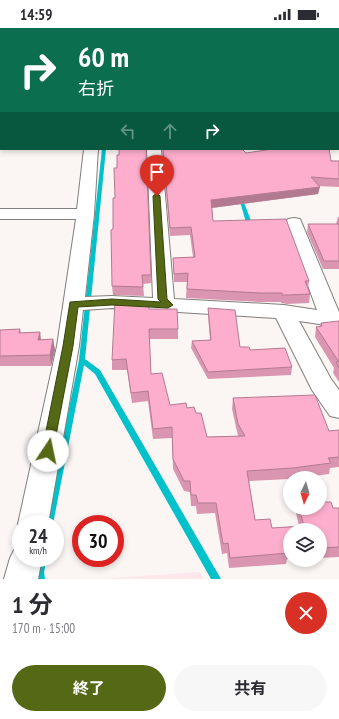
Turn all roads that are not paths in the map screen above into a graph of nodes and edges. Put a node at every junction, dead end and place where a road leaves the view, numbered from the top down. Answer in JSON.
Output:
{"nodes":[{"id":1,"x":91,"y":150,"type":"edge"},
{"id":2,"x":154,"y":150,"type":"edge"},
{"id":3,"x":0,"y":214,"type":"edge"},
{"id":4,"x":85,"y":214,"type":"junction"},
{"id":5,"x":294,"y":223,"type":"dead end"},
{"id":6,"x":74,"y":304,"type":"junction"},
{"id":7,"x":168,"y":305,"type":"junction"},
{"id":8,"x":284,"y":312,"type":"junction"},
{"id":9,"x":335,"y":320,"type":"edge"},
{"id":10,"x":339,"y":409,"type":"edge"},
{"id":11,"x":35,"y":515,"type":"edge"},
{"id":12,"x":24,"y":567,"type":"edge"},
{"id":13,"x":21,"y":579,"type":"edge"}],
"edges":[{"from":1,"to":4,"type":"street"},
{"from":2,"to":7,"type":"street"},
{"from":3,"to":4,"type":"street"},
{"from":4,"to":6,"type":"street"},
{"from":5,"to":9,"type":"street"},
{"from":6,"to":7,"type":"street"},
{"from":6,"to":11,"type":"street"},
{"from":7,"to":8,"type":"street"},
{"from":8,"to":9,"type":"street"},
{"from":8,"to":10,"type":"street"},
{"from":12,"to":13,"type":"street"}]}
